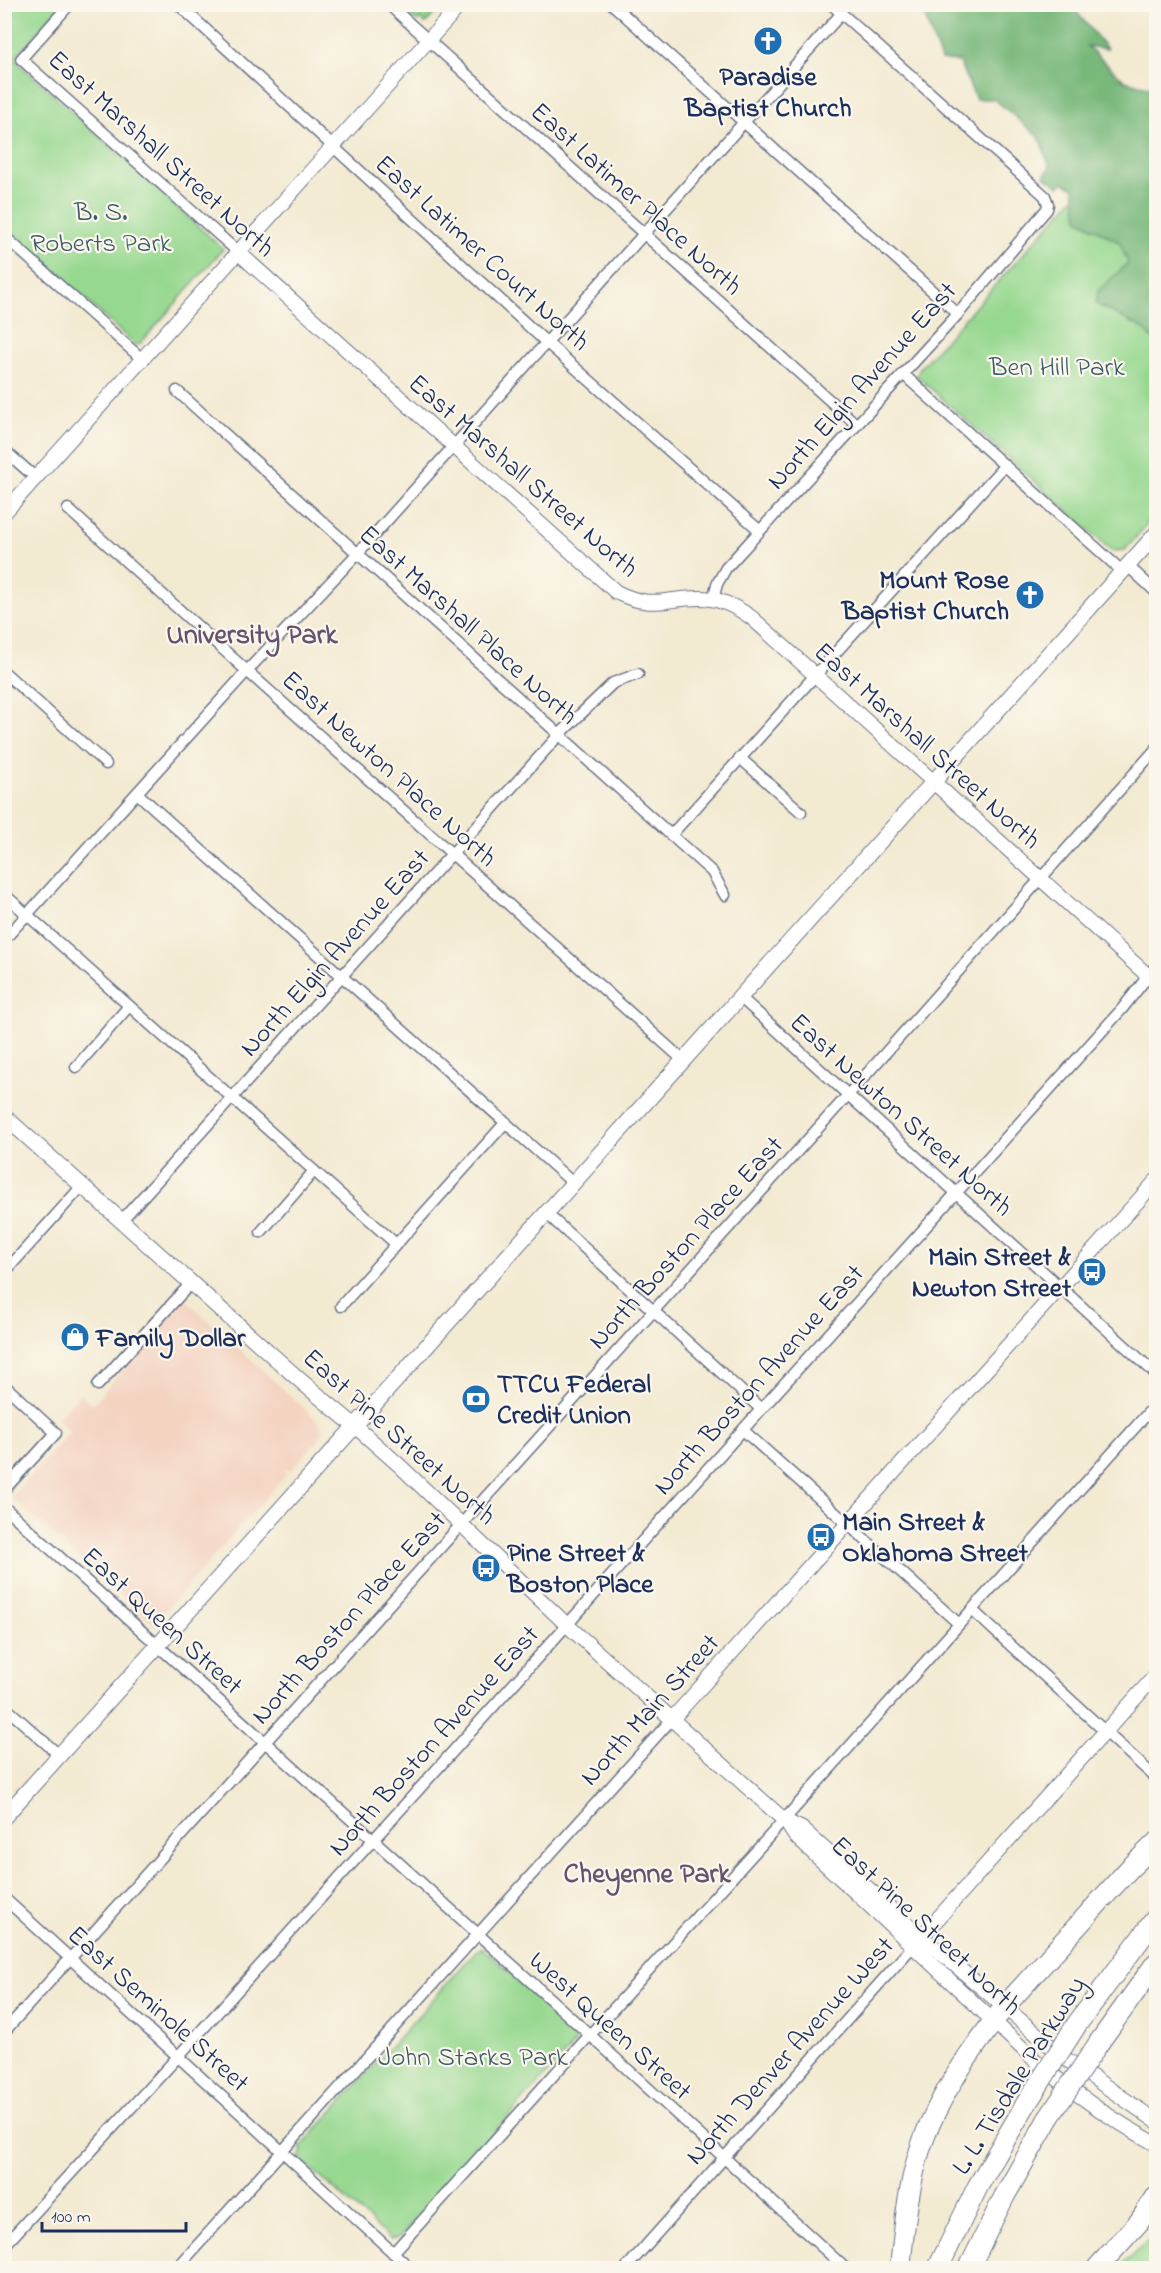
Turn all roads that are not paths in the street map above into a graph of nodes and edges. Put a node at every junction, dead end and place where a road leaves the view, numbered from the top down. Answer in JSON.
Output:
{"nodes":[{"id":1,"x":70,"y":4,"type":"edge"},
{"id":2,"x":178,"y":4,"type":"edge"},
{"id":3,"x":388,"y":4,"type":"edge"},
{"id":4,"x":460,"y":4,"type":"edge"},
{"id":5,"x":612,"y":4,"type":"edge"},
{"id":6,"x":831,"y":4,"type":"edge"},
{"id":7,"x":841,"y":14,"type":"junction"},
{"id":8,"x":428,"y":40,"type":"junction"},
{"id":9,"x":743,"y":123,"type":"junction"},
{"id":10,"x":333,"y":146,"type":"junction"},
{"id":11,"x":642,"y":234,"type":"junction"},
{"id":12,"x":4,"y":236,"type":"edge"},
{"id":13,"x":238,"y":252,"type":"junction"},
{"id":14,"x":957,"y":314,"type":"junction"},
{"id":15,"x":546,"y":342,"type":"junction"},
{"id":16,"x":142,"y":359,"type":"junction"},
{"id":17,"x":903,"y":374,"type":"junction"},
{"id":18,"x":177,"y":391,"type":"dead end"},
{"id":19,"x":856,"y":424,"type":"junction"},
{"id":20,"x":452,"y":446,"type":"junction"},
{"id":21,"x":4,"y":450,"type":"edge"},
{"id":22,"x":1005,"y":465,"type":"junction"},
{"id":23,"x":36,"y":478,"type":"junction"},
{"id":24,"x":68,"y":508,"type":"dead end"},
{"id":25,"x":4,"y":513,"type":"edge"},
{"id":26,"x":759,"y":530,"type":"junction"},
{"id":27,"x":1156,"y":534,"type":"edge"},
{"id":28,"x":357,"y":554,"type":"junction"},
{"id":29,"x":1126,"y":569,"type":"junction"},
{"id":30,"x":1156,"y":592,"type":"edge"},
{"id":31,"x":713,"y":600,"type":"junction"},
{"id":32,"x":247,"y":671,"type":"junction"},
{"id":33,"x":4,"y":672,"type":"edge"},
{"id":34,"x":638,"y":674,"type":"dead end"},
{"id":35,"x":814,"y":675,"type":"junction"},
{"id":36,"x":559,"y":735,"type":"junction"},
{"id":37,"x":1156,"y":749,"type":"edge"},
{"id":38,"x":740,"y":758,"type":"junction"},
{"id":39,"x":106,"y":764,"type":"dead end"},
{"id":40,"x":934,"y":782,"type":"junction"},
{"id":41,"x":137,"y":793,"type":"junction"},
{"id":42,"x":801,"y":812,"type":"dead end"},
{"id":43,"x":670,"y":835,"type":"junction"},
{"id":44,"x":453,"y":854,"type":"junction"},
{"id":45,"x":1040,"y":878,"type":"junction"},
{"id":46,"x":4,"y":894,"type":"edge"},
{"id":47,"x":725,"y":895,"type":"dead end"},
{"id":48,"x":28,"y":914,"type":"junction"},
{"id":49,"x":4,"y":940,"type":"edge"},
{"id":50,"x":1154,"y":975,"type":"edge"},
{"id":51,"x":343,"y":977,"type":"junction"},
{"id":52,"x":740,"y":997,"type":"junction"},
{"id":53,"x":129,"y":1006,"type":"junction"},
{"id":54,"x":683,"y":1060,"type":"junction"},
{"id":55,"x":76,"y":1067,"type":"dead end"},
{"id":56,"x":848,"y":1095,"type":"junction"},
{"id":57,"x":232,"y":1098,"type":"junction"},
{"id":58,"x":4,"y":1116,"type":"edge"},
{"id":59,"x":506,"y":1122,"type":"junction"},
{"id":60,"x":314,"y":1171,"type":"junction"},
{"id":61,"x":1156,"y":1181,"type":"edge"},
{"id":62,"x":573,"y":1183,"type":"junction"},
{"id":63,"x":82,"y":1186,"type":"junction"},
{"id":64,"x":956,"y":1193,"type":"junction"},
{"id":65,"x":546,"y":1214,"type":"junction"},
{"id":66,"x":121,"y":1221,"type":"junction"},
{"id":67,"x":261,"y":1232,"type":"dead end"},
{"id":68,"x":396,"y":1244,"type":"junction"},
{"id":69,"x":4,"y":1273,"type":"edge"},
{"id":70,"x":191,"y":1283,"type":"junction"},
{"id":71,"x":1061,"y":1288,"type":"junction"},
{"id":72,"x":341,"y":1306,"type":"dead end"},
{"id":73,"x":654,"y":1311,"type":"junction"},
{"id":74,"x":1156,"y":1374,"type":"edge"},
{"id":75,"x":4,"y":1385,"type":"edge"},
{"id":76,"x":98,"y":1385,"type":"dead end"},
{"id":77,"x":1156,"y":1404,"type":"edge"},
{"id":78,"x":761,"y":1409,"type":"junction"},
{"id":79,"x":356,"y":1427,"type":"junction"},
{"id":80,"x":743,"y":1430,"type":"junction"},
{"id":81,"x":4,"y":1490,"type":"edge"},
{"id":82,"x":4,"y":1507,"type":"edge"},
{"id":83,"x":462,"y":1524,"type":"junction"},
{"id":84,"x":847,"y":1525,"type":"junction"},
{"id":85,"x":972,"y":1610,"type":"junction"},
{"id":86,"x":959,"y":1624,"type":"junction"},
{"id":87,"x":567,"y":1625,"type":"junction"},
{"id":88,"x":158,"y":1646,"type":"junction"},
{"id":89,"x":1156,"y":1675,"type":"edge"},
{"id":90,"x":4,"y":1706,"type":"edge"},
{"id":91,"x":672,"y":1719,"type":"junction"},
{"id":92,"x":1106,"y":1732,"type":"junction"},
{"id":93,"x":265,"y":1743,"type":"junction"},
{"id":94,"x":59,"y":1755,"type":"junction"},
{"id":95,"x":1156,"y":1778,"type":"edge"},
{"id":96,"x":4,"y":1817,"type":"edge"},
{"id":97,"x":784,"y":1820,"type":"junction"},
{"id":98,"x":373,"y":1840,"type":"junction"},
{"id":99,"x":1156,"y":1843,"type":"edge"},
{"id":100,"x":4,"y":1898,"type":"edge"},
{"id":101,"x":1156,"y":1918,"type":"edge"},
{"id":102,"x":479,"y":1936,"type":"junction"},
{"id":103,"x":917,"y":1942,"type":"junction"},
{"id":104,"x":71,"y":1958,"type":"junction"},
{"id":105,"x":1156,"y":1963,"type":"edge"},
{"id":106,"x":999,"y":2014,"type":"junction"},
{"id":107,"x":4,"y":2032,"type":"edge"},
{"id":108,"x":590,"y":2035,"type":"junction"},
{"id":109,"x":178,"y":2056,"type":"junction"},
{"id":110,"x":1156,"y":2121,"type":"edge"},
{"id":111,"x":1156,"y":2144,"type":"edge"},
{"id":112,"x":284,"y":2152,"type":"junction"},
{"id":113,"x":724,"y":2158,"type":"junction"},
{"id":114,"x":1156,"y":2198,"type":"edge"},
{"id":115,"x":1156,"y":2208,"type":"edge"},
{"id":116,"x":1138,"y":2222,"type":"junction"},
{"id":117,"x":4,"y":2246,"type":"edge"},
{"id":118,"x":396,"y":2261,"type":"edge"},
{"id":119,"x":177,"y":2268,"type":"edge"},
{"id":120,"x":410,"y":2268,"type":"edge"},
{"id":121,"x":626,"y":2268,"type":"edge"},
{"id":122,"x":845,"y":2268,"type":"edge"},
{"id":123,"x":900,"y":2268,"type":"edge"},
{"id":124,"x":938,"y":2268,"type":"edge"},
{"id":125,"x":969,"y":2268,"type":"edge"},
{"id":126,"x":1097,"y":2268,"type":"edge"}],
"edges":[{"from":1,"to":13,"type":"street","name":"East Marshall Street North"},
{"from":2,"to":10,"type":"street","name":"East Latimer Court North"},
{"from":3,"to":8,"type":"street","name":"East Latimer Place North"},
{"from":4,"to":8,"type":"street"},
{"from":5,"to":9,"type":"street"},
{"from":6,"to":7,"type":"street"},
{"from":7,"to":9,"type":"street"},
{"from":7,"to":14,"type":"street","name":"North Elgin Avenue East"},
{"from":8,"to":10,"type":"street"},
{"from":8,"to":11,"type":"street","name":"East Latimer Place North"},
{"from":9,"to":11,"type":"street"},
{"from":9,"to":14,"type":"street"},
{"from":10,"to":13,"type":"street"},
{"from":10,"to":15,"type":"street","name":"East Latimer Court North"},
{"from":11,"to":15,"type":"street"},
{"from":11,"to":19,"type":"street","name":"East Latimer Place North"},
{"from":12,"to":16,"type":"street"},
{"from":13,"to":16,"type":"street"},
{"from":13,"to":20,"type":"street","name":"East Marshall Street North"},
{"from":14,"to":17,"type":"street","name":"North Elgin Avenue East"},
{"from":15,"to":20,"type":"street"},
{"from":15,"to":26,"type":"street","name":"East Latimer Court North"},
{"from":16,"to":23,"type":"street"},
{"from":17,"to":19,"type":"street","name":"North Elgin Avenue East"},
{"from":17,"to":22,"type":"street"},
{"from":18,"to":28,"type":"street","name":"East Marshall Place North"},
{"from":19,"to":26,"type":"street","name":"North Elgin Avenue East"},
{"from":20,"to":28,"type":"street"},
{"from":20,"to":31,"type":"street","name":"East Marshall Street North"},
{"from":21,"to":23,"type":"street"},
{"from":22,"to":29,"type":"street"},
{"from":22,"to":35,"type":"street"},
{"from":23,"to":25,"type":"street"},
{"from":24,"to":32,"type":"street","name":"East Newton Place North"},
{"from":26,"to":31,"type":"street","name":"North Elgin Avenue East"},
{"from":27,"to":29,"type":"main road"},
{"from":28,"to":32,"type":"street"},
{"from":28,"to":36,"type":"street","name":"East Marshall Place North"},
{"from":29,"to":30,"type":"street"},
{"from":29,"to":40,"type":"main road"},
{"from":31,"to":35,"type":"street","name":"East Marshall Street North"},
{"from":32,"to":41,"type":"street"},
{"from":32,"to":44,"type":"street","name":"East Newton Place North"},
{"from":33,"to":39,"type":"street"},
{"from":34,"to":36,"type":"street","name":"North Elgin Avenue East"},
{"from":35,"to":38,"type":"street"},
{"from":35,"to":40,"type":"street","name":"East Marshall Street North"},
{"from":36,"to":43,"type":"street","name":"East Marshall Place North"},
{"from":36,"to":44,"type":"street","name":"North Elgin Avenue East"},
{"from":37,"to":45,"type":"street","name":"North Boston Place East"},
{"from":38,"to":42,"type":"street"},
{"from":38,"to":43,"type":"street"},
{"from":40,"to":45,"type":"street","name":"East Marshall Street North"},
{"from":40,"to":52,"type":"main road"},
{"from":41,"to":48,"type":"street"},
{"from":41,"to":51,"type":"street"},
{"from":43,"to":47,"type":"street","name":"East Marshall Place North"},
{"from":44,"to":51,"type":"street","name":"North Elgin Avenue East"},
{"from":44,"to":54,"type":"street","name":"East Newton Place North"},
{"from":45,"to":50,"type":"street","name":"East Marshall Street North"},
{"from":45,"to":56,"type":"street","name":"North Boston Place East"},
{"from":46,"to":48,"type":"street"},
{"from":48,"to":49,"type":"street"},
{"from":48,"to":53,"type":"street"},
{"from":50,"to":64,"type":"street","name":"North Boston Avenue East"},
{"from":51,"to":57,"type":"street","name":"North Elgin Avenue East"},
{"from":51,"to":59,"type":"street"},
{"from":52,"to":54,"type":"main road"},
{"from":52,"to":56,"type":"street","name":"East Newton Street North"},
{"from":53,"to":55,"type":"street"},
{"from":53,"to":57,"type":"street"},
{"from":54,"to":62,"type":"main road"},
{"from":56,"to":64,"type":"street","name":"East Newton Street North"},
{"from":56,"to":73,"type":"street","name":"North Boston Place East"},
{"from":57,"to":60,"type":"street"},
{"from":57,"to":66,"type":"street","name":"North Elgin Avenue East"},
{"from":58,"to":63,"type":"main road","name":"East Pine Street North"},
{"from":59,"to":62,"type":"street"},
{"from":59,"to":68,"type":"street"},
{"from":60,"to":67,"type":"street"},
{"from":60,"to":68,"type":"street"},
{"from":61,"to":71,"type":"street","name":"North Main Street"},
{"from":62,"to":65,"type":"main road"},
{"from":63,"to":66,"type":"main road","name":"East Pine Street North"},
{"from":63,"to":69,"type":"street"},
{"from":64,"to":71,"type":"street","name":"East Newton Street North"},
{"from":64,"to":78,"type":"street","name":"North Boston Avenue East"},
{"from":65,"to":73,"type":"street"},
{"from":65,"to":79,"type":"main road"},
{"from":66,"to":70,"type":"main road","name":"East Pine Street North"},
{"from":68,"to":72,"type":"street"},
{"from":70,"to":76,"type":"street"},
{"from":70,"to":79,"type":"main road","name":"East Pine Street North"},
{"from":71,"to":74,"type":"street","name":"East Newton Street North"},
{"from":71,"to":84,"type":"street","name":"North Main Street"},
{"from":73,"to":78,"type":"street"},
{"from":73,"to":83,"type":"street","name":"North Boston Place East"},
{"from":75,"to":81,"type":"street"},
{"from":77,"to":85,"type":"street"},
{"from":78,"to":80,"type":"street","name":"North Boston Avenue East"},
{"from":79,"to":83,"type":"street","name":"East Pine Street North"},
{"from":79,"to":88,"type":"main road"},
{"from":80,"to":84,"type":"street"},
{"from":80,"to":87,"type":"street","name":"North Boston Avenue East"},
{"from":82,"to":88,"type":"street","name":"East Queen Street"},
{"from":83,"to":87,"type":"street","name":"East Pine Street North"},
{"from":83,"to":93,"type":"street","name":"North Boston Place East"},
{"from":84,"to":86,"type":"street"},
{"from":84,"to":91,"type":"street","name":"North Main Street"},
{"from":85,"to":86,"type":"street"},
{"from":85,"to":92,"type":"street"},
{"from":86,"to":97,"type":"street"},
{"from":87,"to":91,"type":"street","name":"East Pine Street North"},
{"from":87,"to":98,"type":"street","name":"North Boston Avenue East"},
{"from":88,"to":93,"type":"street","name":"East Queen Street"},
{"from":88,"to":94,"type":"main road"},
{"from":89,"to":92,"type":"street","name":"North Denver Avenue West"},
{"from":90,"to":94,"type":"street"},
{"from":91,"to":97,"type":"street","name":"East Pine Street North"},
{"from":91,"to":102,"type":"street","name":"North Main Street"},
{"from":92,"to":95,"type":"street"},
{"from":92,"to":103,"type":"street","name":"North Denver Avenue West"},
{"from":93,"to":98,"type":"street","name":"East Queen Street"},
{"from":93,"to":104,"type":"street","name":"North Boston Place East"},
{"from":94,"to":96,"type":"main road"},
{"from":97,"to":103,"type":"street","name":"East Pine Street North"},
{"from":97,"to":108,"type":"street"},
{"from":98,"to":102,"type":"street","name":"East Queen Street"},
{"from":98,"to":109,"type":"street","name":"North Boston Avenue East"},
{"from":99,"to":106,"type":"highway"},
{"from":100,"to":104,"type":"street","name":"East Seminole Street"},
{"from":101,"to":124,"type":"highway","name":"L. L. Tisdale Parkway","bridge":true},
{"from":102,"to":108,"type":"street","name":"West Queen Street"},
{"from":102,"to":112,"type":"street","name":"North Main Street"},
{"from":103,"to":106,"type":"street","name":"East Pine Street North"},
{"from":103,"to":113,"type":"street","name":"North Denver Avenue West"},
{"from":104,"to":107,"type":"street","name":"North Boston Place East"},
{"from":104,"to":109,"type":"street","name":"East Seminole Street"},
{"from":105,"to":125,"type":"highway","name":"L. L. Tisdale Parkway","bridge":true},
{"from":106,"to":110,"type":"street","name":"East Pine Street North"},
{"from":106,"to":111,"type":"street","name":"East Pine Street North"},
{"from":106,"to":123,"type":"highway"},
{"from":108,"to":113,"type":"street","name":"West Queen Street"},
{"from":108,"to":118,"type":"street"},
{"from":109,"to":112,"type":"street","name":"East Seminole Street"},
{"from":109,"to":117,"type":"street","name":"North Boston Avenue East"},
{"from":112,"to":118,"type":"street","name":"East Seminole Street"},
{"from":112,"to":119,"type":"street","name":"North Main Street"},
{"from":113,"to":121,"type":"street","name":"North Denver Avenue West"},
{"from":113,"to":122,"type":"street","name":"West Queen Street"},
{"from":114,"to":116,"type":"highway"},
{"from":115,"to":116,"type":"highway"},
{"from":116,"to":126,"type":"highway"},
{"from":118,"to":120,"type":"street","name":"East Seminole Street"}]}
